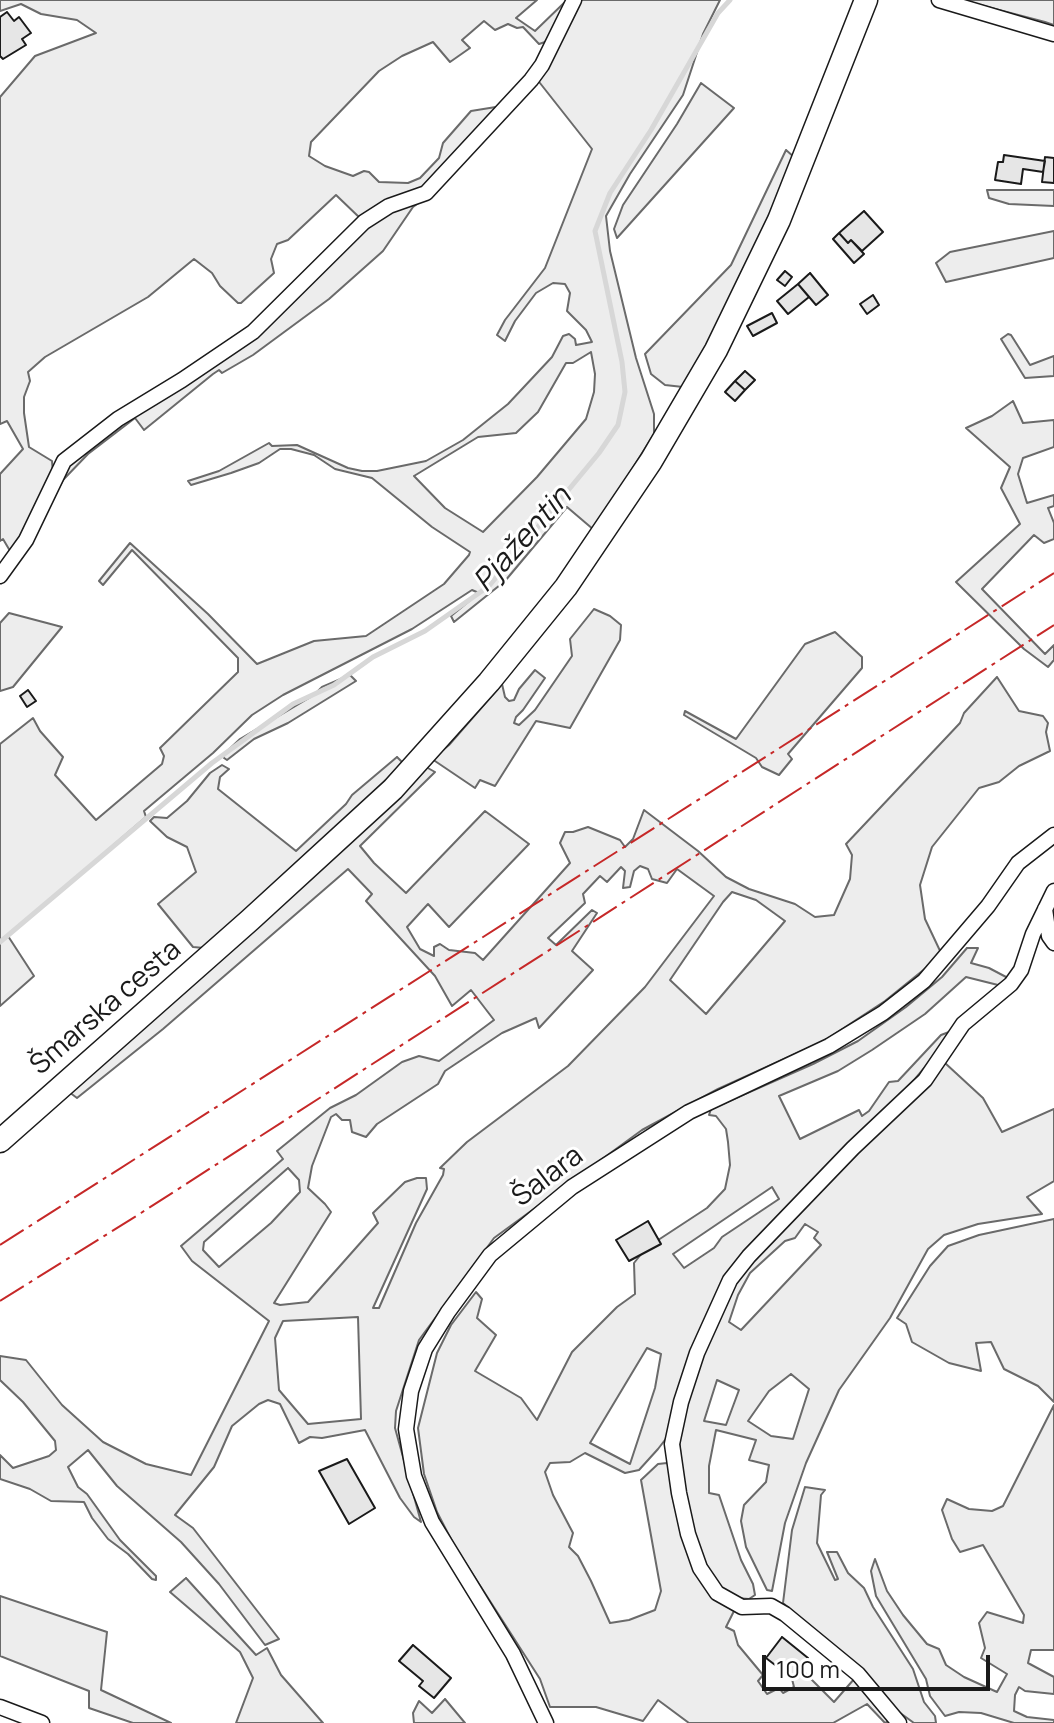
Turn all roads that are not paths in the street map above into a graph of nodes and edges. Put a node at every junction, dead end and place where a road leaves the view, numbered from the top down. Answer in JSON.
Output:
{"nodes":[{"id":1,"x":574,"y":0,"type":"edge"},
{"id":2,"x":866,"y":0,"type":"edge"},
{"id":3,"x":939,"y":0,"type":"edge"},
{"id":4,"x":1054,"y":34,"type":"edge"},
{"id":5,"x":0,"y":576,"type":"edge"},
{"id":6,"x":1054,"y":835,"type":"edge"},
{"id":7,"x":1054,"y":891,"type":"edge"},
{"id":8,"x":1045,"y":909,"type":"junction"},
{"id":9,"x":1054,"y":943,"type":"edge"},
{"id":10,"x":0,"y":1141,"type":"edge"},
{"id":11,"x":0,"y":1707,"type":"edge"},
{"id":12,"x":42,"y":1723,"type":"edge"},
{"id":13,"x":546,"y":1723,"type":"edge"},
{"id":14,"x":899,"y":1723,"type":"edge"}],
"edges":[{"from":1,"to":5,"type":"street"},
{"from":2,"to":10,"type":"main road","name":"Šmarska cesta"},
{"from":3,"to":4,"type":"street"},
{"from":6,"to":13,"type":"street","name":"Šalara"},
{"from":7,"to":8,"type":"street"},
{"from":8,"to":9,"type":"street"},
{"from":8,"to":14,"type":"street"},
{"from":11,"to":12,"type":"street"}]}
